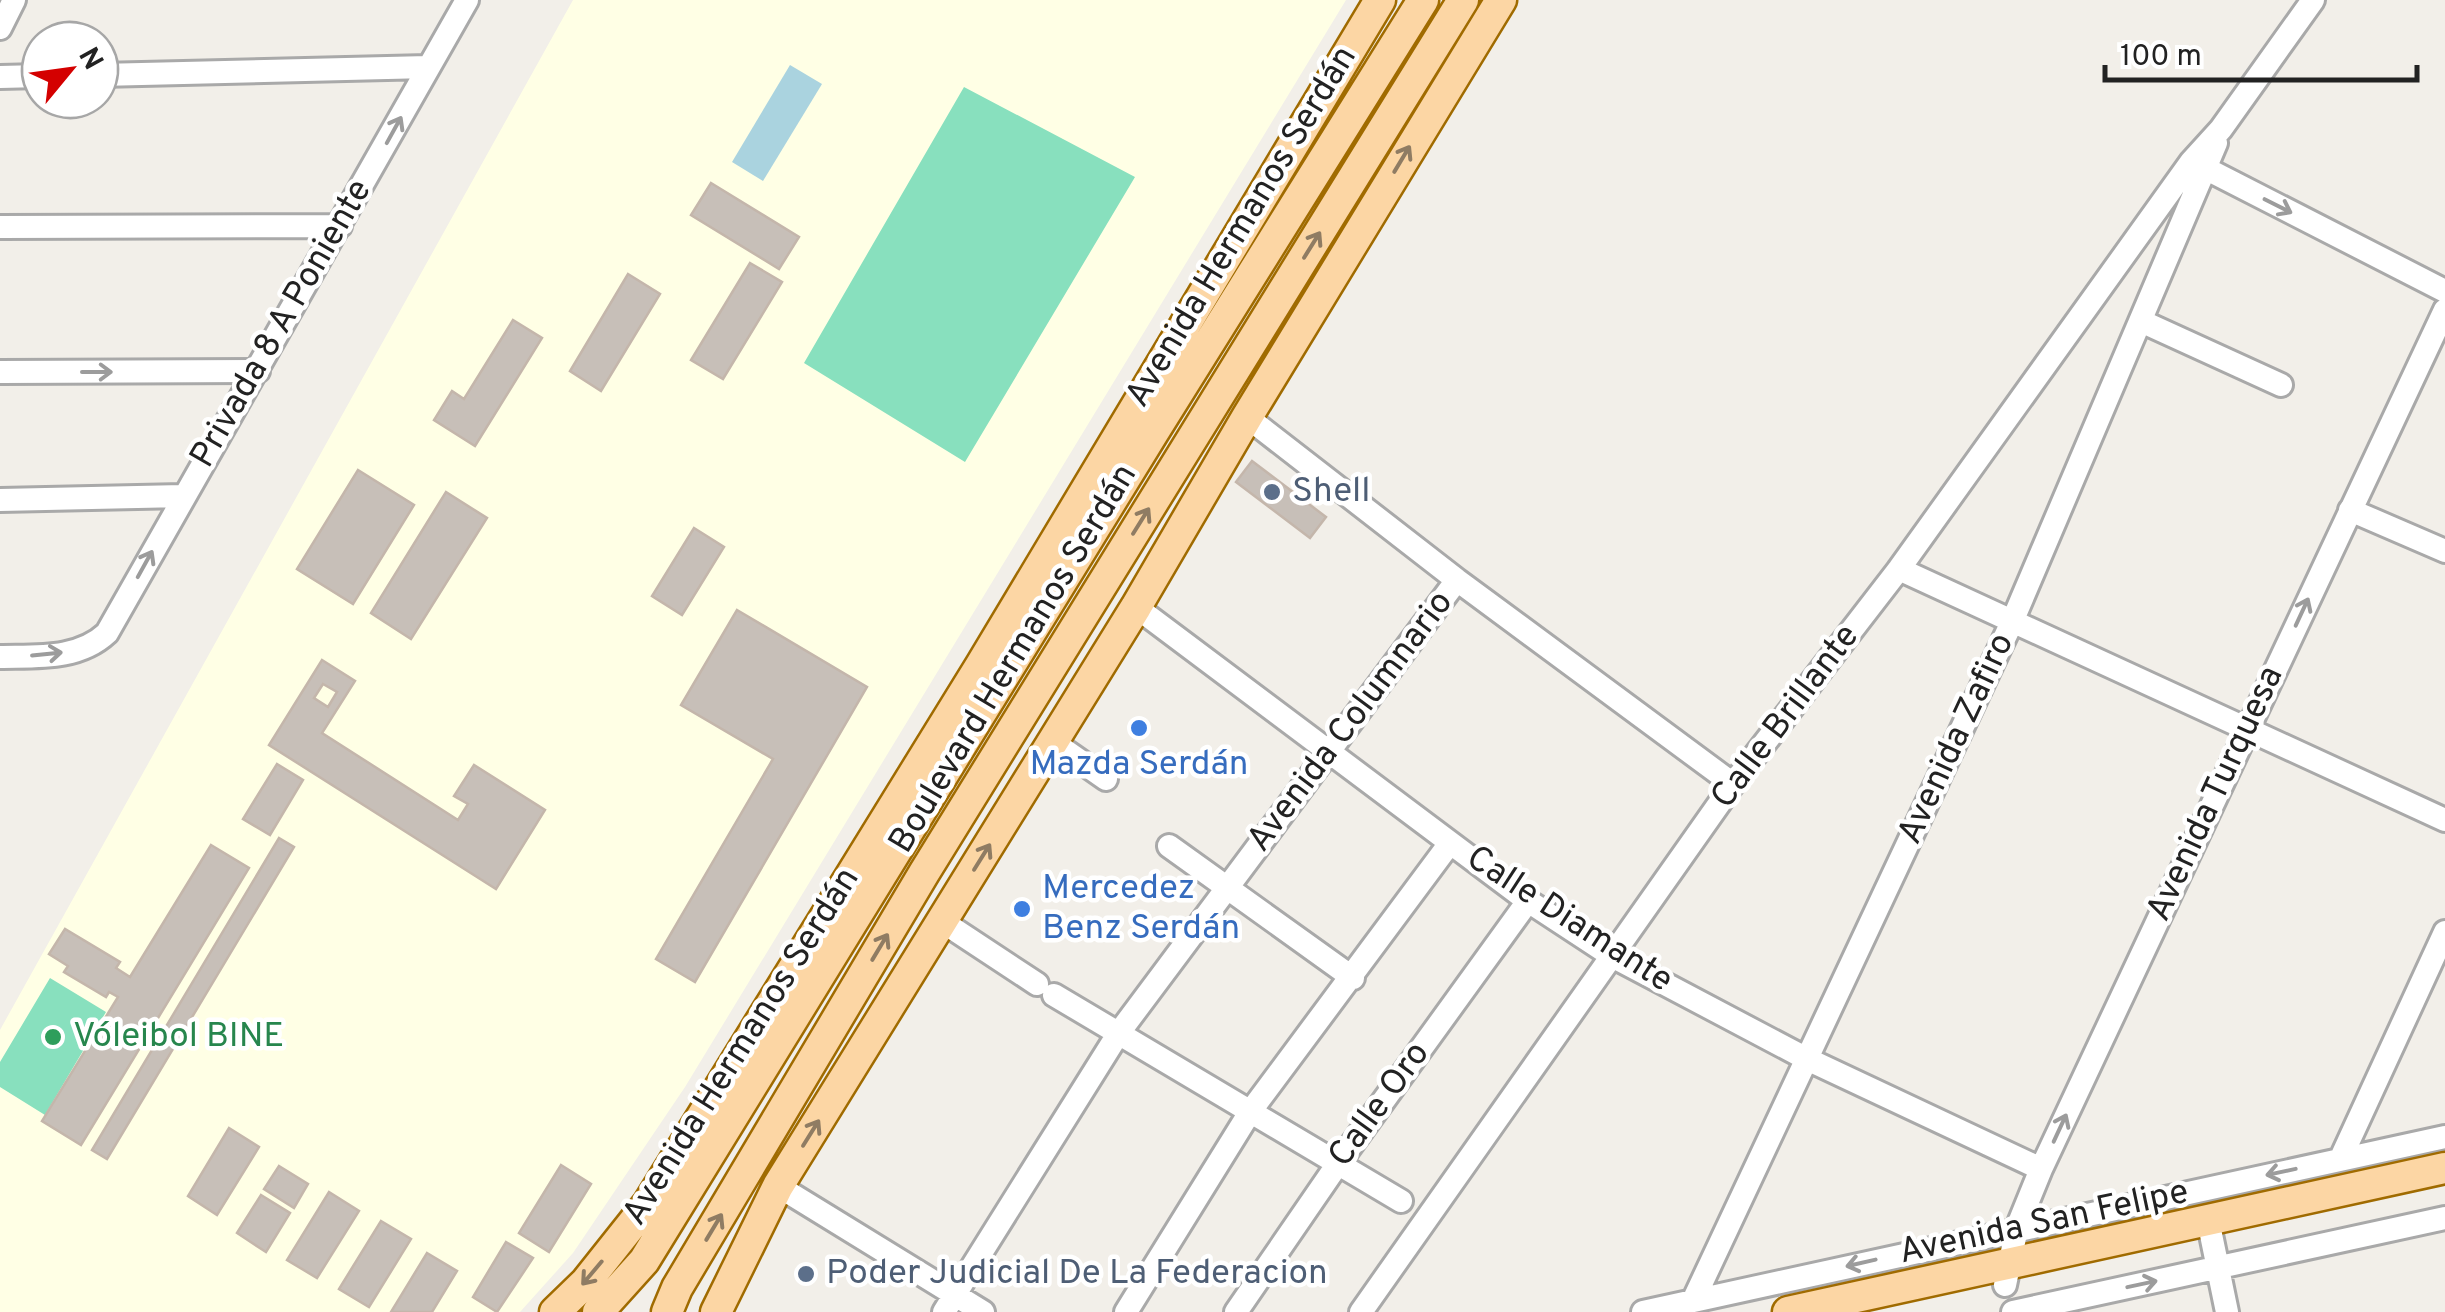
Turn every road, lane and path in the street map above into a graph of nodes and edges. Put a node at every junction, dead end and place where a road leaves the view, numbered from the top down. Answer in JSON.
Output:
{"nodes":[{"id":1,"x":14,"y":0,"type":"edge"},
{"id":2,"x":468,"y":0,"type":"edge"},
{"id":3,"x":1380,"y":0,"type":"edge"},
{"id":4,"x":1423,"y":0,"type":"edge"},
{"id":5,"x":1463,"y":0,"type":"edge"},
{"id":6,"x":1501,"y":0,"type":"edge"},
{"id":7,"x":2312,"y":0,"type":"edge"},
{"id":8,"x":0,"y":28,"type":"edge"},
{"id":9,"x":1438,"y":40,"type":"junction"},
{"id":10,"x":428,"y":67,"type":"junction"},
{"id":11,"x":120,"y":75,"type":"edge"},
{"id":12,"x":1435,"y":105,"type":"junction"},
{"id":13,"x":2199,"y":165,"type":"junction"},
{"id":14,"x":340,"y":226,"type":"junction"},
{"id":15,"x":0,"y":227,"type":"edge"},
{"id":16,"x":2445,"y":292,"type":"edge"},
{"id":17,"x":2445,"y":310,"type":"edge"},
{"id":18,"x":1310,"y":312,"type":"junction"},
{"id":19,"x":2142,"y":322,"type":"junction"},
{"id":20,"x":258,"y":371,"type":"junction"},
{"id":21,"x":0,"y":372,"type":"edge"},
{"id":22,"x":2280,"y":384,"type":"dead end"},
{"id":23,"x":1210,"y":410,"type":"junction"},
{"id":24,"x":1247,"y":417,"type":"junction"},
{"id":25,"x":182,"y":496,"type":"junction"},
{"id":26,"x":0,"y":500,"type":"edge"},
{"id":27,"x":2350,"y":510,"type":"junction"},
{"id":28,"x":2445,"y":551,"type":"edge"},
{"id":29,"x":1166,"y":558,"type":"junction"},
{"id":30,"x":1899,"y":569,"type":"junction"},
{"id":31,"x":1457,"y":580,"type":"junction"},
{"id":32,"x":1136,"y":607,"type":"junction"},
{"id":33,"x":2012,"y":622,"type":"junction"},
{"id":34,"x":1066,"y":643,"type":"junction"},
{"id":35,"x":0,"y":656,"type":"edge"},
{"id":36,"x":2246,"y":729,"type":"junction"},
{"id":37,"x":1329,"y":752,"type":"junction"},
{"id":38,"x":1047,"y":753,"type":"junction"},
{"id":39,"x":981,"y":780,"type":"junction"},
{"id":40,"x":1106,"y":780,"type":"dead end"},
{"id":41,"x":1733,"y":784,"type":"junction"},
{"id":42,"x":2445,"y":820,"type":"edge"},
{"id":43,"x":1450,"y":843,"type":"junction"},
{"id":44,"x":1169,"y":846,"type":"dead end"},
{"id":45,"x":1228,"y":887,"type":"junction"},
{"id":46,"x":1528,"y":901,"type":"junction"},
{"id":47,"x":942,"y":922,"type":"junction"},
{"id":48,"x":2445,"y":932,"type":"edge"},
{"id":49,"x":1612,"y":956,"type":"junction"},
{"id":50,"x":1354,"y":978,"type":"junction"},
{"id":51,"x":1118,"y":1034,"type":"junction"},
{"id":52,"x":1807,"y":1059,"type":"junction"},
{"id":53,"x":1250,"y":1112,"type":"junction"},
{"id":54,"x":2445,"y":1137,"type":"edge"},
{"id":55,"x":2340,"y":1160,"type":"junction"},
{"id":56,"x":1336,"y":1165,"type":"junction"},
{"id":57,"x":2445,"y":1168,"type":"edge"},
{"id":58,"x":2041,"y":1169,"type":"junction"},
{"id":59,"x":778,"y":1186,"type":"junction"},
{"id":60,"x":2445,"y":1188,"type":"edge"},
{"id":61,"x":1401,"y":1202,"type":"dead end"},
{"id":62,"x":2445,"y":1218,"type":"edge"},
{"id":63,"x":2017,"y":1228,"type":"junction"},
{"id":64,"x":2213,"y":1242,"type":"junction"},
{"id":65,"x":2009,"y":1287,"type":"edge"},
{"id":66,"x":1693,"y":1301,"type":"junction"},
{"id":67,"x":950,"y":1304,"type":"edge"},
{"id":68,"x":555,"y":1312,"type":"edge"},
{"id":69,"x":598,"y":1312,"type":"edge"},
{"id":70,"x":667,"y":1312,"type":"edge"},
{"id":71,"x":716,"y":1312,"type":"edge"},
{"id":72,"x":983,"y":1312,"type":"edge"},
{"id":73,"x":1126,"y":1312,"type":"edge"},
{"id":74,"x":1236,"y":1312,"type":"edge"},
{"id":75,"x":1361,"y":1312,"type":"edge"},
{"id":76,"x":1644,"y":1312,"type":"edge"},
{"id":77,"x":1788,"y":1312,"type":"edge"},
{"id":78,"x":1883,"y":1312,"type":"edge"},
{"id":79,"x":2227,"y":1312,"type":"edge"}],
"edges":[{"from":1,"to":8,"type":"street"},
{"from":2,"to":10,"type":"street","name":"Privada 8 A Poniente"},
{"from":3,"to":68,"type":"main road","name":"Avenida Hermanos Serdán","one_way":true},
{"from":4,"to":69,"type":"main road","name":"Boulevard Hermanos Serdán"},
{"from":5,"to":9,"type":"main road","name":"Boulevard Hermanos Serdán"},
{"from":6,"to":12,"type":"main road"},
{"from":7,"to":13,"type":"street","name":"Calle Brillante"},
{"from":9,"to":12,"type":"main road"},
{"from":23,"to":9,"type":"main road","name":"Boulevard Hermanos Serdán","one_way":true},
{"from":10,"to":11,"type":"street"},
{"from":14,"to":10,"type":"street","name":"Privada 8 A Poniente","one_way":true},
{"from":18,"to":12,"type":"main road","one_way":true},
{"from":13,"to":16,"type":"street","one_way":true},
{"from":13,"to":19,"type":"street","name":"Avenida Zafiro"},
{"from":13,"to":30,"type":"street","name":"Calle Brillante"},
{"from":14,"to":15,"type":"street"},
{"from":14,"to":20,"type":"street","name":"Privada 8 A Poniente"},
{"from":17,"to":27,"type":"street","name":"Avenida Turquesa"},
{"from":18,"to":23,"type":"main road"},
{"from":18,"to":24,"type":"main road"},
{"from":19,"to":22,"type":"street"},
{"from":19,"to":33,"type":"street","name":"Avenida Zafiro"},
{"from":21,"to":20,"type":"street","one_way":true},
{"from":20,"to":25,"type":"street","name":"Privada 8 A Poniente"},
{"from":34,"to":23,"type":"main road","name":"Boulevard Hermanos Serdán","one_way":true},
{"from":24,"to":29,"type":"main road"},
{"from":24,"to":31,"type":"street"},
{"from":25,"to":26,"type":"street"},
{"from":35,"to":25,"type":"street","name":"Privada 8 A Poniente","one_way":true},
{"from":27,"to":28,"type":"street"},
{"from":36,"to":27,"type":"street","name":"Avenida Turquesa","one_way":true},
{"from":29,"to":32,"type":"main road"},
{"from":29,"to":34,"type":"main road"},
{"from":30,"to":33,"type":"street"},
{"from":30,"to":41,"type":"street","name":"Calle Brillante"},
{"from":31,"to":37,"type":"street","name":"Avenida Columnario"},
{"from":31,"to":41,"type":"street"},
{"from":32,"to":37,"type":"street","name":"Calle Diamante"},
{"from":32,"to":38,"type":"main road"},
{"from":33,"to":36,"type":"street"},
{"from":33,"to":52,"type":"street","name":"Avenida Zafiro"},
{"from":34,"to":39,"type":"main road","name":"Boulevard Hermanos Serdán"},
{"from":36,"to":42,"type":"street"},
{"from":58,"to":36,"type":"street","name":"Avenida Turquesa","one_way":true},
{"from":37,"to":43,"type":"street","name":"Calle Diamante"},
{"from":37,"to":45,"type":"street","name":"Avenida Columnario"},
{"from":38,"to":39,"type":"main road"},
{"from":38,"to":40,"type":"street"},
{"from":47,"to":38,"type":"main road","one_way":true},
{"from":70,"to":39,"type":"main road","name":"Boulevard Hermanos Serdán","one_way":true},
{"from":41,"to":49,"type":"street","name":"Calle Brillante"},
{"from":43,"to":46,"type":"street","name":"Calle Diamante"},
{"from":43,"to":50,"type":"street"},
{"from":44,"to":45,"type":"street"},
{"from":45,"to":50,"type":"street"},
{"from":45,"to":51,"type":"street","name":"Avenida Columnario"},
{"from":46,"to":49,"type":"street","name":"Calle Diamante"},
{"from":46,"to":56,"type":"street","name":"Calle Oro"},
{"from":47,"to":51,"type":"street"},
{"from":59,"to":47,"type":"main road","one_way":true},
{"from":48,"to":55,"type":"street"},
{"from":49,"to":52,"type":"street","name":"Calle Diamante"},
{"from":49,"to":75,"type":"street","name":"Calle Brillante"},
{"from":50,"to":53,"type":"street"},
{"from":51,"to":53,"type":"street"},
{"from":51,"to":67,"type":"street","name":"Avenida Columnario"},
{"from":52,"to":58,"type":"street","name":"Calle Diamante"},
{"from":52,"to":66,"type":"street","name":"Avenida Zafiro"},
{"from":53,"to":56,"type":"street"},
{"from":53,"to":73,"type":"street"},
{"from":54,"to":55,"type":"street","name":"Avenida San Felipe"},
{"from":55,"to":63,"type":"street","name":"Avenida San Felipe","one_way":true},
{"from":56,"to":61,"type":"street"},
{"from":56,"to":74,"type":"street","name":"Calle Oro"},
{"from":57,"to":64,"type":"main road","name":"Avenida San Felipe"},
{"from":58,"to":63,"type":"street","name":"Avenida Turquesa"},
{"from":59,"to":67,"type":"street"},
{"from":59,"to":71,"type":"main road"},
{"from":60,"to":64,"type":"main road","name":"Avenida San Felipe"},
{"from":62,"to":64,"type":"street","name":"Avenida San Felipe"},
{"from":63,"to":65,"type":"street","name":"Avenida Turquesa"},
{"from":63,"to":66,"type":"street","name":"Avenida San Felipe","one_way":true},
{"from":64,"to":65,"type":"main road","name":"Avenida San Felipe"},
{"from":65,"to":64,"type":"street","name":"Avenida San Felipe","one_way":true},
{"from":64,"to":79,"type":"street"},
{"from":65,"to":77,"type":"main road","name":"Avenida San Felipe"},
{"from":65,"to":78,"type":"main road","name":"Avenida San Felipe"},
{"from":66,"to":76,"type":"street","name":"Avenida San Felipe"},
{"from":67,"to":72,"type":"street"}]}
